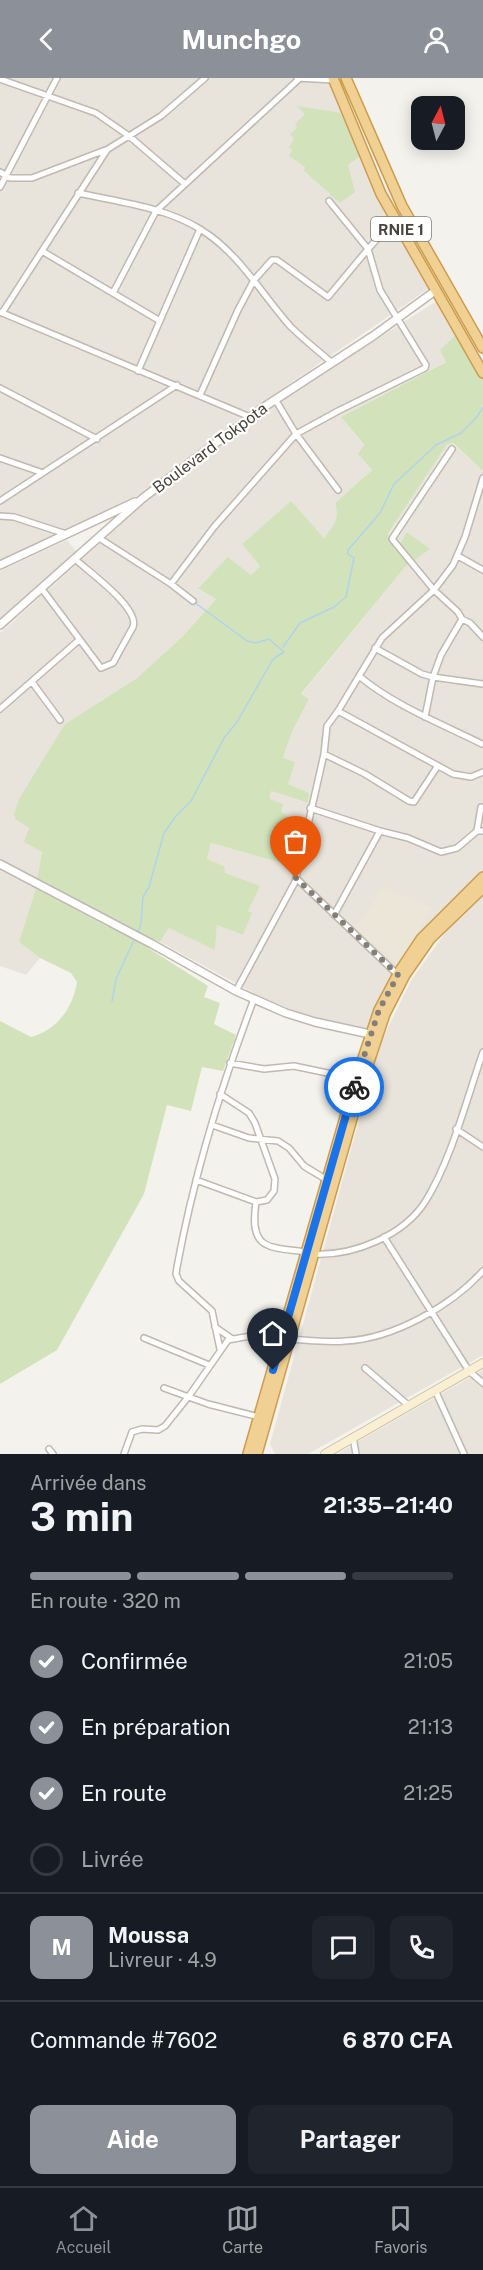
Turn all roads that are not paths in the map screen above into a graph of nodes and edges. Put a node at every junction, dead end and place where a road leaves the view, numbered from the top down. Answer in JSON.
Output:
{"nodes":[{"id":1,"x":57,"y":78,"type":"edge"},
{"id":2,"x":205,"y":78,"type":"edge"},
{"id":3,"x":0,"y":79,"type":"edge"},
{"id":4,"x":297,"y":79,"type":"edge"},
{"id":5,"x":333,"y":79,"type":"edge"},
{"id":6,"x":348,"y":79,"type":"edge"},
{"id":7,"x":49,"y":96,"type":"junction"},
{"id":8,"x":129,"y":136,"type":"junction"},
{"id":9,"x":108,"y":149,"type":"junction"},
{"id":10,"x":0,"y":172,"type":"edge"},
{"id":11,"x":6,"y":176,"type":"junction"},
{"id":12,"x":185,"y":184,"type":"junction"},
{"id":13,"x":0,"y":188,"type":"edge"},
{"id":14,"x":78,"y":192,"type":"junction"},
{"id":15,"x":329,"y":201,"type":"dead end"},
{"id":16,"x":156,"y":211,"type":"junction"},
{"id":17,"x":388,"y":227,"type":"dead end"},
{"id":18,"x":200,"y":229,"type":"junction"},
{"id":19,"x":368,"y":249,"type":"junction"},
{"id":20,"x":42,"y":251,"type":"junction"},
{"id":21,"x":254,"y":280,"type":"junction"},
{"id":22,"x":435,"y":291,"type":"junction"},
{"id":23,"x":113,"y":293,"type":"junction"},
{"id":24,"x":1,"y":313,"type":"edge"},
{"id":25,"x":399,"y":319,"type":"junction"},
{"id":26,"x":160,"y":321,"type":"junction"},
{"id":27,"x":483,"y":348,"type":"edge"},
{"id":28,"x":331,"y":363,"type":"junction"},
{"id":29,"x":138,"y":371,"type":"junction"},
{"id":30,"x":483,"y":374,"type":"edge"},
{"id":31,"x":177,"y":385,"type":"junction"},
{"id":32,"x":0,"y":388,"type":"edge"},
{"id":33,"x":200,"y":395,"type":"junction"},
{"id":34,"x":275,"y":399,"type":"junction"},
{"id":35,"x":250,"y":417,"type":"junction"},
{"id":36,"x":296,"y":435,"type":"junction"},
{"id":37,"x":96,"y":439,"type":"junction"},
{"id":38,"x":452,"y":449,"type":"dead end"},
{"id":39,"x":0,"y":458,"type":"edge"},
{"id":40,"x":43,"y":473,"type":"junction"},
{"id":41,"x":483,"y":478,"type":"edge"},
{"id":42,"x":338,"y":490,"type":"dead end"},
{"id":43,"x":143,"y":498,"type":"junction"},
{"id":44,"x":0,"y":501,"type":"edge"},
{"id":45,"x":0,"y":516,"type":"edge"},
{"id":46,"x":66,"y":534,"type":"junction"},
{"id":47,"x":99,"y":538,"type":"junction"},
{"id":48,"x":458,"y":556,"type":"junction"},
{"id":49,"x":75,"y":560,"type":"junction"},
{"id":50,"x":0,"y":565,"type":"edge"},
{"id":51,"x":483,"y":570,"type":"edge"},
{"id":52,"x":171,"y":584,"type":"junction"},
{"id":53,"x":42,"y":589,"type":"junction"},
{"id":54,"x":434,"y":590,"type":"junction"},
{"id":55,"x":193,"y":601,"type":"dead end"},
{"id":56,"x":462,"y":619,"type":"junction"},
{"id":57,"x":0,"y":625,"type":"edge"},
{"id":58,"x":483,"y":637,"type":"edge"},
{"id":59,"x":80,"y":640,"type":"junction"},
{"id":60,"x":375,"y":648,"type":"junction"},
{"id":61,"x":359,"y":676,"type":"junction"},
{"id":62,"x":433,"y":677,"type":"junction"},
{"id":63,"x":32,"y":682,"type":"junction"},
{"id":64,"x":483,"y":684,"type":"edge"},
{"id":65,"x":0,"y":710,"type":"edge"},
{"id":66,"x":338,"y":711,"type":"junction"},
{"id":67,"x":425,"y":717,"type":"junction"},
{"id":68,"x":60,"y":720,"type":"dead end"},
{"id":69,"x":482,"y":744,"type":"edge"},
{"id":70,"x":324,"y":754,"type":"junction"},
{"id":71,"x":437,"y":767,"type":"junction"},
{"id":72,"x":483,"y":772,"type":"edge"},
{"id":73,"x":481,"y":807,"type":"dead end"},
{"id":74,"x":310,"y":808,"type":"junction"},
{"id":75,"x":380,"y":831,"type":"junction"},
{"id":76,"x":480,"y":831,"type":"edge"},
{"id":77,"x":0,"y":864,"type":"edge"},
{"id":78,"x":483,"y":877,"type":"edge"},
{"id":79,"x":296,"y":878,"type":"junction"},
{"id":80,"x":483,"y":888,"type":"edge"},
{"id":81,"x":334,"y":915,"type":"junction"},
{"id":82,"x":398,"y":975,"type":"junction"},
{"id":83,"x":236,"y":991,"type":"junction"},
{"id":84,"x":254,"y":999,"type":"junction"},
{"id":85,"x":369,"y":1034,"type":"junction"},
{"id":86,"x":483,"y":1052,"type":"edge"},
{"id":87,"x":230,"y":1063,"type":"junction"},
{"id":88,"x":356,"y":1079,"type":"junction"},
{"id":89,"x":220,"y":1094,"type":"junction"},
{"id":90,"x":212,"y":1125,"type":"junction"},
{"id":91,"x":456,"y":1129,"type":"junction"},
{"id":92,"x":261,"y":1139,"type":"junction"},
{"id":93,"x":483,"y":1148,"type":"edge"},
{"id":94,"x":196,"y":1180,"type":"junction"},
{"id":95,"x":327,"y":1180,"type":"junction"},
{"id":96,"x":256,"y":1202,"type":"junction"},
{"id":97,"x":384,"y":1237,"type":"junction"},
{"id":98,"x":310,"y":1253,"type":"junction"},
{"id":99,"x":483,"y":1271,"type":"edge"},
{"id":100,"x":432,"y":1313,"type":"junction"},
{"id":101,"x":215,"y":1327,"type":"junction"},
{"id":102,"x":287,"y":1334,"type":"junction"},
{"id":103,"x":144,"y":1338,"type":"dead end"},
{"id":104,"x":231,"y":1338,"type":"junction"},
{"id":105,"x":220,"y":1348,"type":"junction"},
{"id":106,"x":483,"y":1362,"type":"edge"},
{"id":107,"x":209,"y":1365,"type":"junction"},
{"id":108,"x":365,"y":1368,"type":"dead end"},
{"id":109,"x":469,"y":1371,"type":"junction"},
{"id":110,"x":483,"y":1383,"type":"edge"},
{"id":111,"x":164,"y":1388,"type":"dead end"},
{"id":112,"x":435,"y":1390,"type":"junction"},
{"id":113,"x":189,"y":1396,"type":"junction"},
{"id":114,"x":408,"y":1405,"type":"junction"},
{"id":115,"x":259,"y":1417,"type":"junction"},
{"id":116,"x":352,"y":1437,"type":"junction"},
{"id":117,"x":258,"y":1449,"type":"edge"},
{"id":118,"x":124,"y":1454,"type":"edge"},
{"id":119,"x":248,"y":1454,"type":"edge"},
{"id":120,"x":262,"y":1454,"type":"edge"},
{"id":121,"x":325,"y":1454,"type":"edge"},
{"id":122,"x":356,"y":1454,"type":"edge"},
{"id":123,"x":464,"y":1454,"type":"edge"}],
"edges":[{"from":1,"to":7,"type":"street"},
{"from":2,"to":8,"type":"street"},
{"from":3,"to":7,"type":"street"},
{"from":4,"to":5,"type":"street"},
{"from":4,"to":12,"type":"street"},
{"from":5,"to":22,"type":"highway","number":"RNIE 1"},
{"from":6,"to":27,"type":"highway","number":"RNIE 1"},
{"from":7,"to":8,"type":"street"},
{"from":7,"to":11,"type":"street"},
{"from":8,"to":9,"type":"street"},
{"from":8,"to":12,"type":"street"},
{"from":9,"to":11,"type":"street"},
{"from":9,"to":14,"type":"street"},
{"from":10,"to":11,"type":"street"},
{"from":11,"to":13,"type":"street"},
{"from":12,"to":16,"type":"street"},
{"from":14,"to":16,"type":"street"},
{"from":14,"to":20,"type":"street"},
{"from":15,"to":19,"type":"street"},
{"from":16,"to":18,"type":"street"},
{"from":16,"to":23,"type":"street"},
{"from":17,"to":19,"type":"street"},
{"from":18,"to":21,"type":"street"},
{"from":18,"to":26,"type":"street"},
{"from":19,"to":21,"type":"street"},
{"from":19,"to":25,"type":"street"},
{"from":20,"to":23,"type":"street"},
{"from":20,"to":24,"type":"street"},
{"from":21,"to":28,"type":"street"},
{"from":21,"to":33,"type":"street"},
{"from":22,"to":25,"type":"street","name":"Boulevard Tokpota"},
{"from":22,"to":30,"type":"highway","number":"RNIE 1"},
{"from":23,"to":26,"type":"street"},
{"from":24,"to":29,"type":"street"},
{"from":25,"to":28,"type":"street","name":"Boulevard Tokpota"},
{"from":25,"to":36,"type":"street"},
{"from":26,"to":29,"type":"street"},
{"from":28,"to":34,"type":"street","name":"Boulevard Tokpota"},
{"from":29,"to":31,"type":"street"},
{"from":31,"to":33,"type":"street"},
{"from":31,"to":37,"type":"street"},
{"from":32,"to":37,"type":"street"},
{"from":33,"to":35,"type":"street"},
{"from":34,"to":35,"type":"street","name":"Boulevard Tokpota"},
{"from":34,"to":36,"type":"street"},
{"from":35,"to":43,"type":"street","name":"Boulevard Tokpota"},
{"from":36,"to":42,"type":"street"},
{"from":36,"to":52,"type":"street"},
{"from":37,"to":40,"type":"street"},
{"from":38,"to":54,"type":"street"},
{"from":39,"to":40,"type":"street"},
{"from":40,"to":44,"type":"street"},
{"from":41,"to":48,"type":"street"},
{"from":43,"to":46,"type":"street"},
{"from":43,"to":47,"type":"street","name":"Boulevard Tokpota"},
{"from":45,"to":46,"type":"street"},
{"from":46,"to":50,"type":"street"},
{"from":47,"to":49,"type":"street","name":"Boulevard Tokpota"},
{"from":47,"to":52,"type":"street"},
{"from":48,"to":51,"type":"street"},
{"from":48,"to":54,"type":"street"},
{"from":49,"to":53,"type":"street","name":"Boulevard Tokpota"},
{"from":49,"to":59,"type":"street"},
{"from":52,"to":55,"type":"street"},
{"from":53,"to":57,"type":"street","name":"Boulevard Tokpota"},
{"from":53,"to":59,"type":"street"},
{"from":54,"to":56,"type":"street"},
{"from":54,"to":60,"type":"street"},
{"from":56,"to":58,"type":"street"},
{"from":56,"to":62,"type":"street"},
{"from":59,"to":63,"type":"street"},
{"from":60,"to":61,"type":"street"},
{"from":60,"to":62,"type":"street"},
{"from":61,"to":66,"type":"street"},
{"from":61,"to":67,"type":"street"},
{"from":62,"to":64,"type":"street"},
{"from":62,"to":67,"type":"street"},
{"from":63,"to":65,"type":"street"},
{"from":63,"to":68,"type":"street"},
{"from":66,"to":70,"type":"street"},
{"from":66,"to":71,"type":"street"},
{"from":67,"to":69,"type":"street"},
{"from":70,"to":71,"type":"street"},
{"from":70,"to":74,"type":"street"},
{"from":71,"to":72,"type":"street"},
{"from":73,"to":76,"type":"street"},
{"from":74,"to":75,"type":"street"},
{"from":74,"to":79,"type":"street"},
{"from":75,"to":76,"type":"street"},
{"from":75,"to":81,"type":"street"},
{"from":77,"to":83,"type":"street"},
{"from":78,"to":82,"type":"highway"},
{"from":79,"to":81,"type":"street"},
{"from":79,"to":83,"type":"street"},
{"from":80,"to":98,"type":"highway"},
{"from":81,"to":82,"type":"street"},
{"from":82,"to":85,"type":"highway"},
{"from":83,"to":84,"type":"street"},
{"from":84,"to":85,"type":"street"},
{"from":84,"to":87,"type":"street"},
{"from":85,"to":88,"type":"highway"},
{"from":86,"to":91,"type":"street"},
{"from":87,"to":88,"type":"street"},
{"from":87,"to":89,"type":"street"},
{"from":88,"to":95,"type":"highway"},
{"from":89,"to":90,"type":"street"},
{"from":89,"to":92,"type":"street"},
{"from":90,"to":92,"type":"street"},
{"from":90,"to":94,"type":"street"},
{"from":91,"to":93,"type":"street"},
{"from":91,"to":97,"type":"street"},
{"from":92,"to":95,"type":"street"},
{"from":92,"to":96,"type":"street"},
{"from":94,"to":96,"type":"street"},
{"from":94,"to":101,"type":"street"},
{"from":95,"to":98,"type":"highway"},
{"from":96,"to":98,"type":"street"},
{"from":97,"to":98,"type":"street"},
{"from":97,"to":100,"type":"street"},
{"from":98,"to":102,"type":"highway"},
{"from":99,"to":100,"type":"street"},
{"from":100,"to":102,"type":"street"},
{"from":100,"to":109,"type":"street"},
{"from":101,"to":104,"type":"street"},
{"from":101,"to":105,"type":"street"},
{"from":102,"to":104,"type":"street"},
{"from":102,"to":115,"type":"highway"},
{"from":102,"to":117,"type":"highway"},
{"from":103,"to":107,"type":"street"},
{"from":104,"to":105,"type":"street"},
{"from":105,"to":107,"type":"street"},
{"from":106,"to":109,"type":"main road"},
{"from":107,"to":113,"type":"street"},
{"from":108,"to":114,"type":"street"},
{"from":109,"to":110,"type":"street"},
{"from":109,"to":112,"type":"main road"},
{"from":111,"to":113,"type":"street"},
{"from":112,"to":114,"type":"main road"},
{"from":112,"to":123,"type":"street"},
{"from":113,"to":115,"type":"street"},
{"from":113,"to":118,"type":"street"},
{"from":114,"to":116,"type":"main road"},
{"from":115,"to":119,"type":"highway"},
{"from":116,"to":121,"type":"main road"},
{"from":116,"to":122,"type":"street"},
{"from":117,"to":120,"type":"highway"}]}
